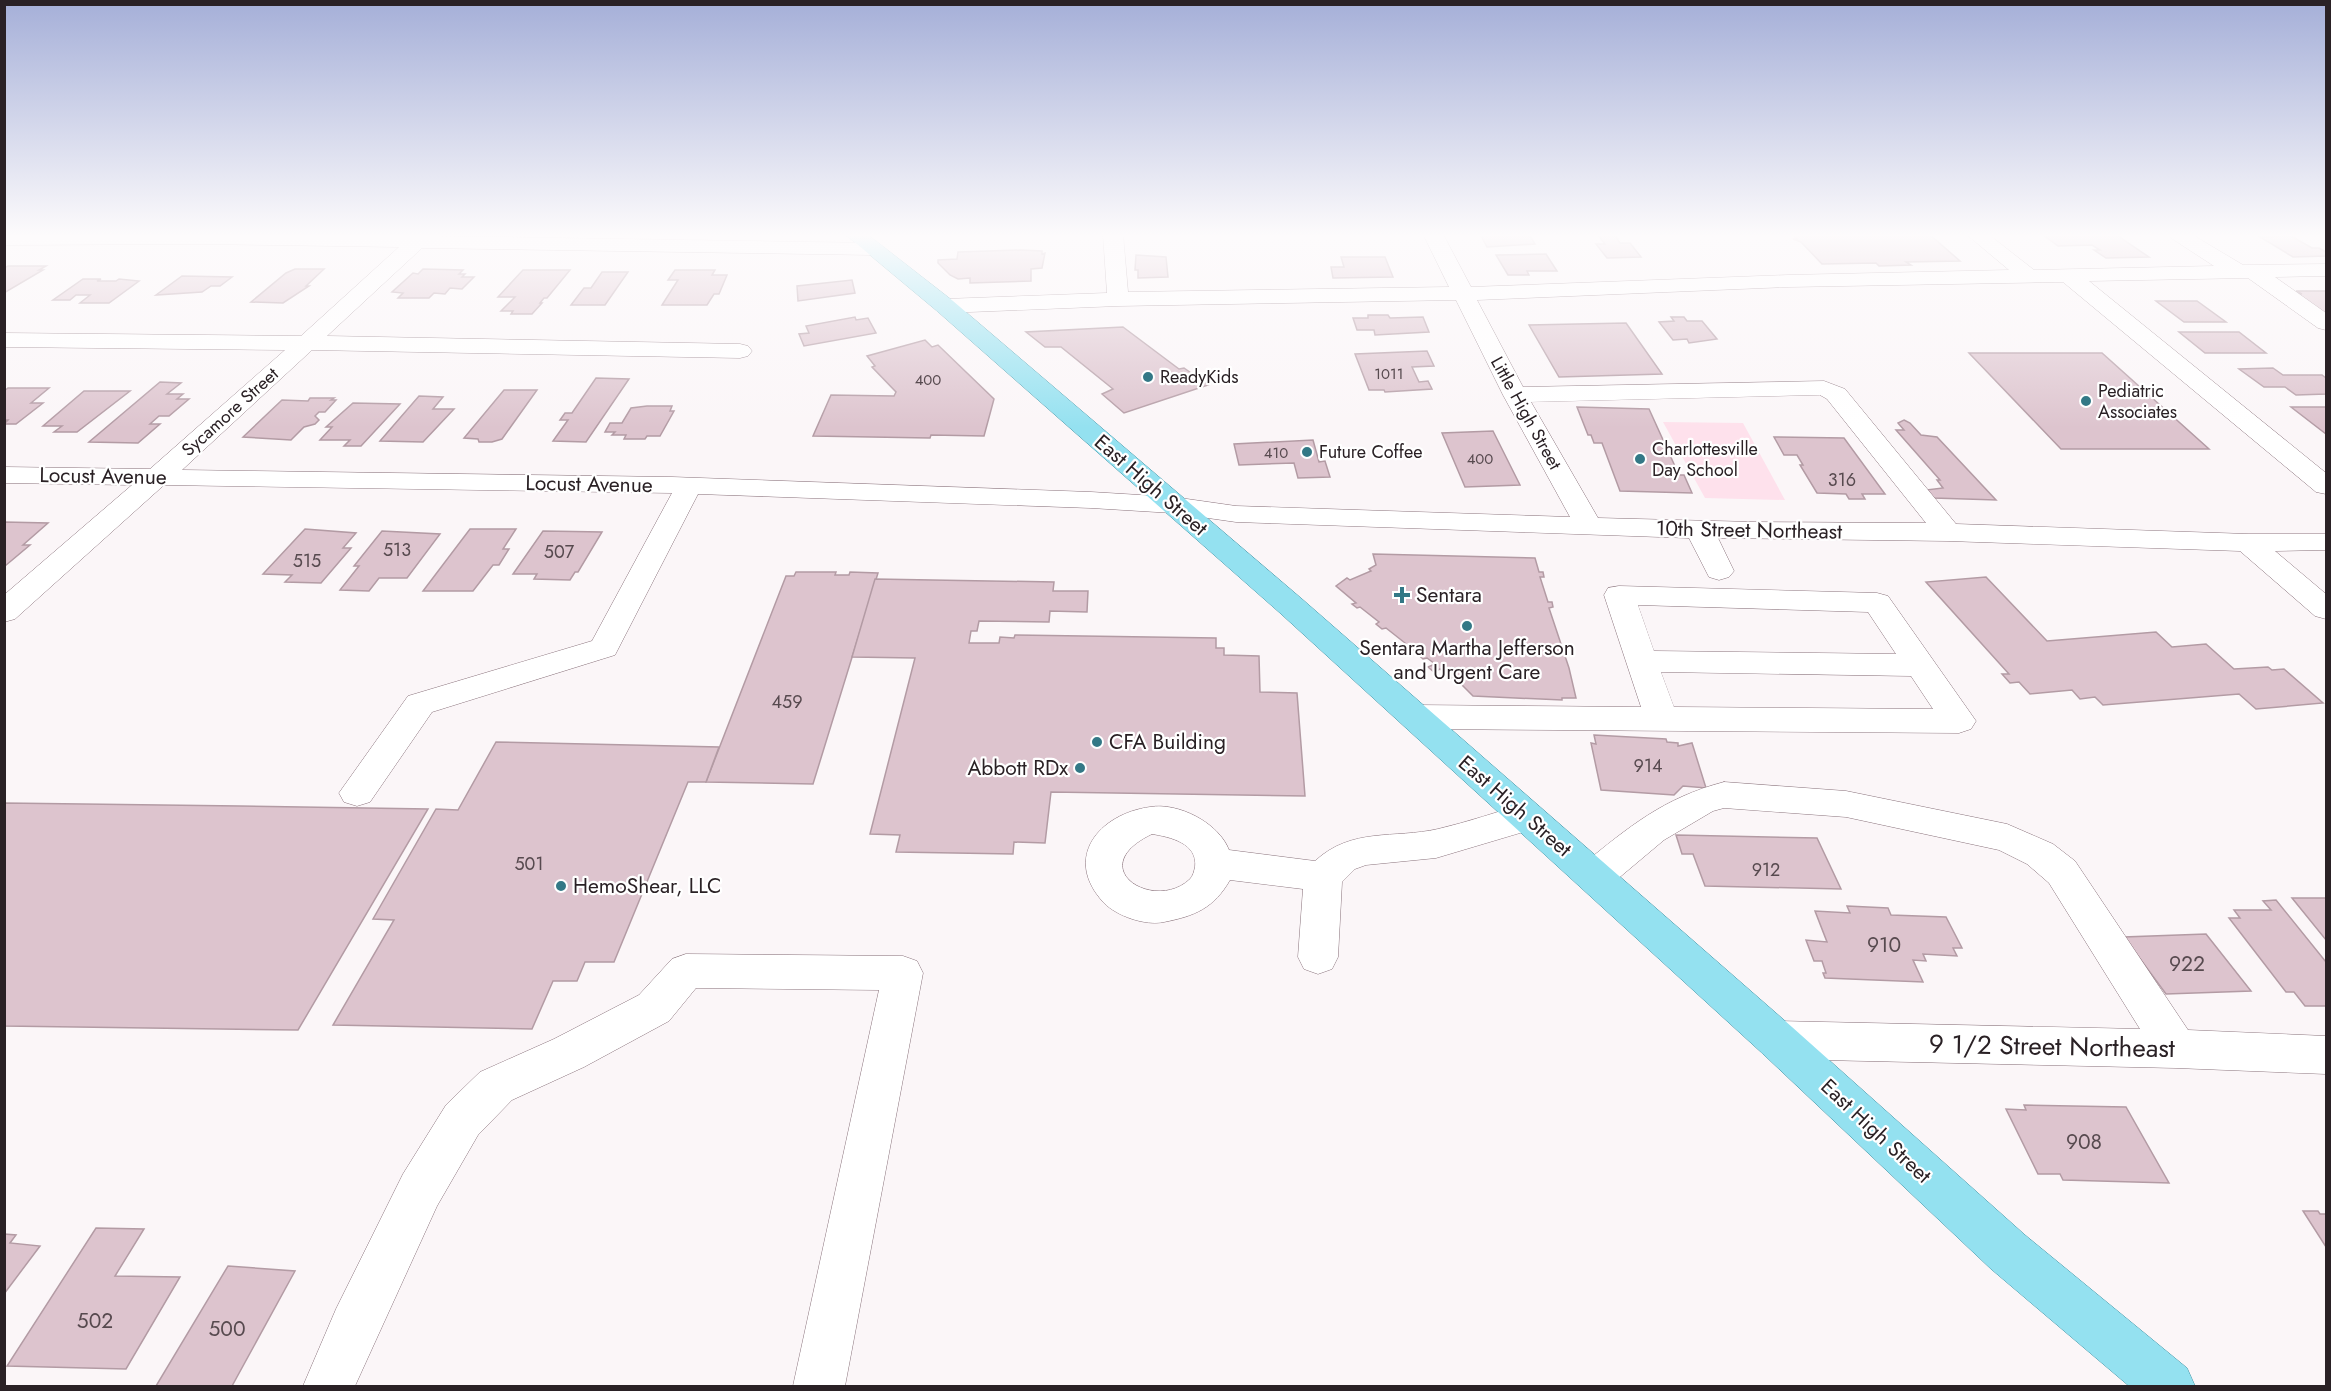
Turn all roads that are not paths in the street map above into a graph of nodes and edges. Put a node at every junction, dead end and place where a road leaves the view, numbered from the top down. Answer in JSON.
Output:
{"nodes":[{"id":1,"x":355,"y":299,"type":"edge"},
{"id":2,"x":936,"y":299,"type":"edge"},
{"id":3,"x":1118,"y":299,"type":"joint"},
{"id":4,"x":1124,"y":299,"type":"edge"},
{"id":5,"x":1465,"y":299,"type":"edge"},
{"id":6,"x":2097,"y":299,"type":"edge"},
{"id":7,"x":2288,"y":299,"type":"edge"},
{"id":8,"x":945,"y":306,"type":"junction"},
{"id":9,"x":2326,"y":323,"type":"edge"},
{"id":10,"x":4,"y":340,"type":"edge"},
{"id":11,"x":306,"y":343,"type":"junction"},
{"id":12,"x":740,"y":351,"type":"dead end"},
{"id":13,"x":1515,"y":395,"type":"junction"},
{"id":14,"x":4,"y":475,"type":"edge"},
{"id":15,"x":156,"y":477,"type":"junction"},
{"id":16,"x":689,"y":486,"type":"junction"},
{"id":17,"x":2326,"y":486,"type":"edge"},
{"id":18,"x":1173,"y":505,"type":"junction"},
{"id":19,"x":1590,"y":526,"type":"junction"},
{"id":20,"x":1700,"y":530,"type":"junction"},
{"id":21,"x":1947,"y":532,"type":"junction"},
{"id":22,"x":2326,"y":542,"type":"edge"},
{"id":23,"x":2248,"y":543,"type":"junction"},
{"id":24,"x":1719,"y":571,"type":"dead end"},
{"id":25,"x":2326,"y":609,"type":"edge"},
{"id":26,"x":4,"y":612,"type":"edge"},
{"id":27,"x":1642,"y":661,"type":"junction"},
{"id":28,"x":1920,"y":665,"type":"junction"},
{"id":29,"x":1415,"y":717,"type":"junction"},
{"id":30,"x":1661,"y":718,"type":"junction"},
{"id":31,"x":357,"y":793,"type":"dead end"},
{"id":32,"x":1527,"y":817,"type":"junction"},
{"id":33,"x":1215,"y":863,"type":"dead end"},
{"id":34,"x":1595,"y":876,"type":"junction"},
{"id":35,"x":1323,"y":878,"type":"junction"},
{"id":36,"x":1318,"y":957,"type":"dead end"},
{"id":37,"x":1776,"y":1040,"type":"junction"},
{"id":38,"x":2176,"y":1049,"type":"junction"},
{"id":39,"x":2326,"y":1055,"type":"edge"},
{"id":40,"x":329,"y":1386,"type":"edge"},
{"id":41,"x":819,"y":1386,"type":"edge"},
{"id":42,"x":2169,"y":1386,"type":"edge"}],
"edges":[{"from":1,"to":11,"type":"street","name":"Sycamore Street"},
{"from":2,"to":8,"type":"main road","name":"East High Street"},
{"from":3,"to":4,"type":"street"},
{"from":3,"to":8,"type":"street"},
{"from":5,"to":13,"type":"street","name":"Little High Street"},
{"from":6,"to":17,"type":"street"},
{"from":7,"to":9,"type":"street"},
{"from":8,"to":18,"type":"main road","name":"East High Street"},
{"from":10,"to":11,"type":"street"},
{"from":11,"to":12,"type":"street"},
{"from":11,"to":15,"type":"street","name":"Sycamore Street"},
{"from":13,"to":19,"type":"street","name":"Little High Street"},
{"from":13,"to":21,"type":"street"},
{"from":14,"to":15,"type":"street","name":"Locust Avenue"},
{"from":15,"to":16,"type":"street","name":"Locust Avenue"},
{"from":15,"to":26,"type":"street","name":"Sycamore Street"},
{"from":16,"to":18,"type":"street","name":"Locust Avenue"},
{"from":16,"to":31,"type":"street"},
{"from":18,"to":19,"type":"street","name":"10th Street Northeast"},
{"from":18,"to":29,"type":"main road","name":"East High Street"},
{"from":19,"to":20,"type":"street","name":"10th Street Northeast"},
{"from":20,"to":21,"type":"street","name":"10th Street Northeast"},
{"from":20,"to":24,"type":"street"},
{"from":21,"to":23,"type":"street","name":"10th Street Northeast"},
{"from":22,"to":23,"type":"street","name":"10th Street Northeast"},
{"from":23,"to":25,"type":"street"},
{"from":27,"to":28,"type":"street"},
{"from":27,"to":28,"type":"street"},
{"from":27,"to":30,"type":"street"},
{"from":28,"to":30,"type":"street"},
{"from":29,"to":30,"type":"street"},
{"from":29,"to":32,"type":"main road","name":"East High Street"},
{"from":32,"to":34,"type":"main road","name":"East High Street"},
{"from":32,"to":35,"type":"street"},
{"from":33,"to":35,"type":"street"},
{"from":34,"to":37,"type":"main road","name":"East High Street"},
{"from":34,"to":38,"type":"street"},
{"from":35,"to":36,"type":"street"},
{"from":37,"to":38,"type":"street","name":"9 1/2 Street Northeast"},
{"from":37,"to":42,"type":"main road","name":"East High Street"},
{"from":38,"to":39,"type":"street","name":"9 1/2 Street Northeast"},
{"from":40,"to":41,"type":"street"}]}
